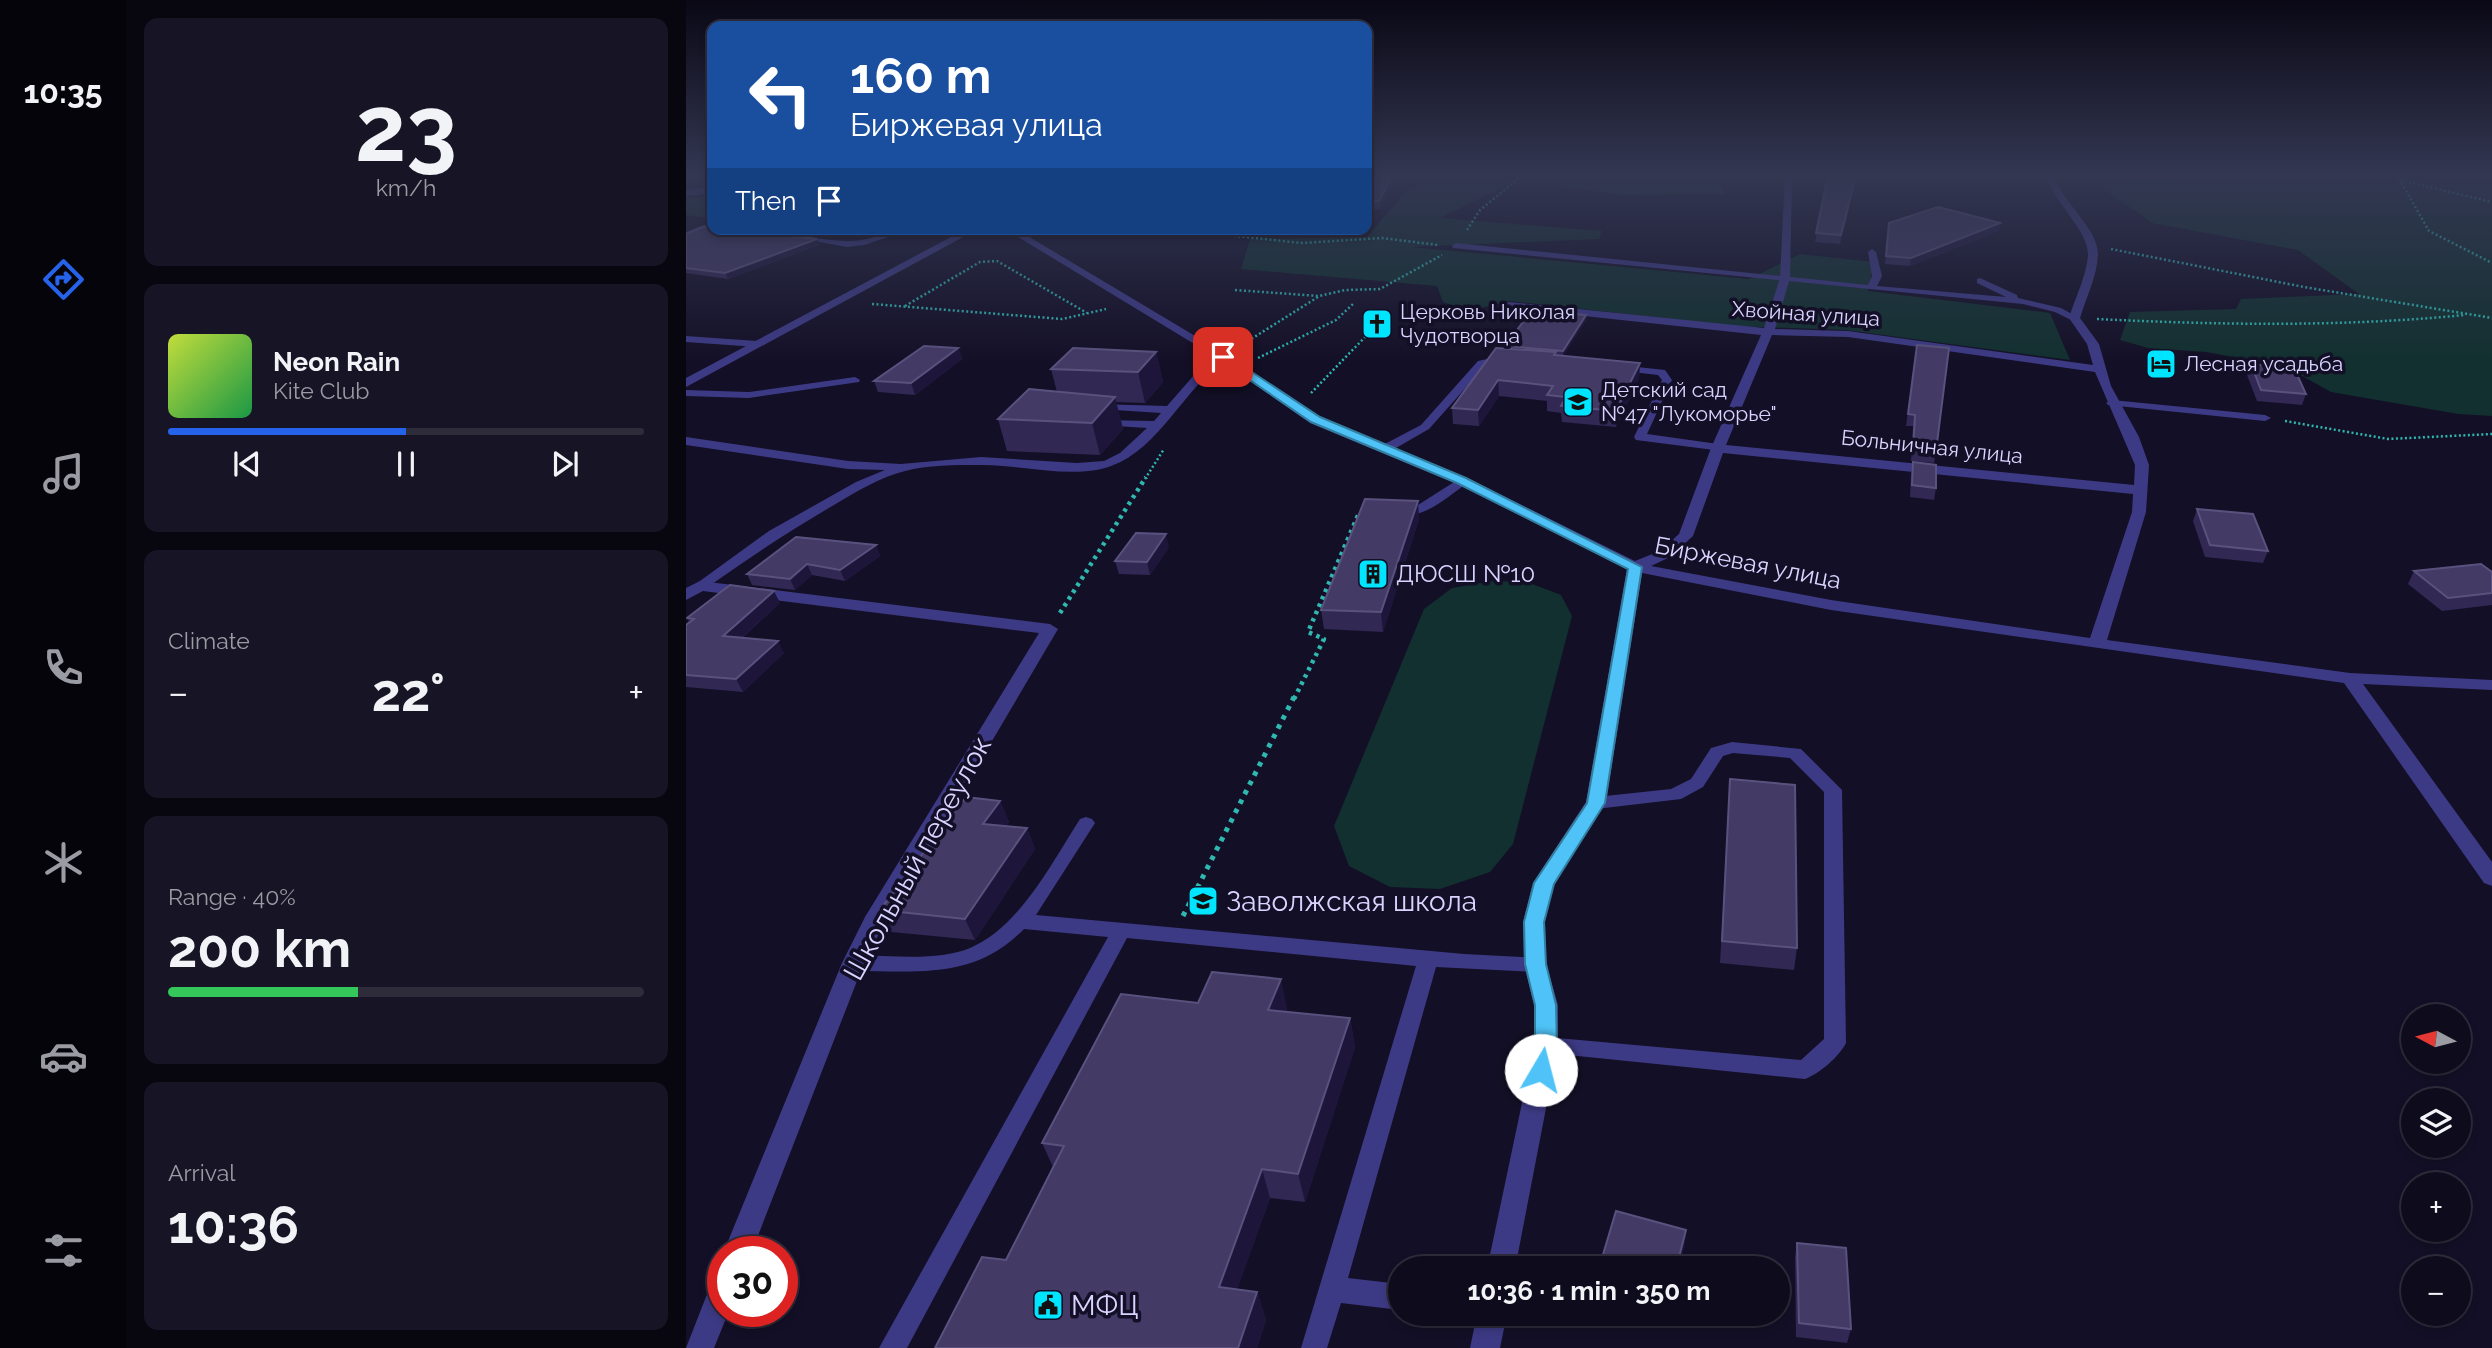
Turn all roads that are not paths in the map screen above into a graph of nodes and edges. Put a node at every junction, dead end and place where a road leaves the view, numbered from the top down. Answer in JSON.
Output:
{"nodes":[{"id":1,"x":809,"y":238,"type":"edge"},
{"id":2,"x":872,"y":238,"type":"edge"},
{"id":3,"x":957,"y":238,"type":"edge"},
{"id":4,"x":1024,"y":238,"type":"edge"},
{"id":5,"x":1786,"y":238,"type":"edge"},
{"id":6,"x":2090,"y":238,"type":"edge"},
{"id":7,"x":1456,"y":246,"type":"road end"},
{"id":8,"x":1872,"y":252,"type":"dead end"},
{"id":9,"x":1785,"y":278,"type":"junction"},
{"id":10,"x":1980,"y":281,"type":"dead end"},
{"id":11,"x":1871,"y":288,"type":"junction"},
{"id":12,"x":2022,"y":302,"type":"junction"},
{"id":13,"x":1509,"y":305,"type":"dead end"},
{"id":14,"x":2074,"y":318,"type":"junction"},
{"id":15,"x":1768,"y":332,"type":"junction"},
{"id":16,"x":686,"y":339,"type":"edge"},
{"id":17,"x":757,"y":344,"type":"junction"},
{"id":18,"x":1511,"y":357,"type":"edge"},
{"id":19,"x":1228,"y":362,"type":"junction"},
{"id":20,"x":1606,"y":366,"type":"edge"},
{"id":21,"x":2099,"y":369,"type":"junction"},
{"id":22,"x":855,"y":380,"type":"dead end"},
{"id":23,"x":686,"y":383,"type":"edge"},
{"id":24,"x":686,"y":393,"type":"edge"},
{"id":25,"x":2112,"y":402,"type":"junction"},
{"id":26,"x":1088,"y":406,"type":"edge"},
{"id":27,"x":1170,"y":410,"type":"junction"},
{"id":28,"x":2265,"y":418,"type":"road end"},
{"id":29,"x":1089,"y":421,"type":"edge"},
{"id":30,"x":1157,"y":425,"type":"junction"},
{"id":31,"x":686,"y":441,"type":"edge"},
{"id":32,"x":1718,"y":448,"type":"junction"},
{"id":33,"x":1385,"y":449,"type":"junction"},
{"id":34,"x":904,"y":467,"type":"junction"},
{"id":35,"x":1462,"y":481,"type":"junction"},
{"id":36,"x":2140,"y":490,"type":"junction"},
{"id":37,"x":1360,"y":511,"type":"edge"},
{"id":38,"x":1635,"y":567,"type":"junction"},
{"id":39,"x":693,"y":591,"type":"edge"},
{"id":40,"x":2096,"y":644,"type":"junction"},
{"id":41,"x":2350,"y":678,"type":"junction"},
{"id":42,"x":2492,"y":685,"type":"edge"},
{"id":43,"x":1596,"y":803,"type":"junction"},
{"id":44,"x":1086,"y":823,"type":"dead end"},
{"id":45,"x":2492,"y":878,"type":"edge"},
{"id":46,"x":1021,"y":921,"type":"junction"},
{"id":47,"x":1122,"y":930,"type":"junction"},
{"id":48,"x":1428,"y":959,"type":"junction"},
{"id":49,"x":853,"y":963,"type":"junction"},
{"id":50,"x":1535,"y":964,"type":"junction"},
{"id":51,"x":1546,"y":1046,"type":"junction"},
{"id":52,"x":744,"y":1236,"type":"edge"},
{"id":53,"x":1504,"y":1256,"type":"edge"},
{"id":54,"x":1332,"y":1289,"type":"junction"},
{"id":55,"x":1388,"y":1296,"type":"edge"},
{"id":56,"x":1490,"y":1326,"type":"edge"},
{"id":57,"x":708,"y":1327,"type":"edge"},
{"id":58,"x":699,"y":1348,"type":"edge"},
{"id":59,"x":892,"y":1348,"type":"edge"},
{"id":60,"x":1314,"y":1348,"type":"edge"},
{"id":61,"x":1485,"y":1348,"type":"edge"}],
"edges":[{"from":1,"to":2,"type":"lane"},
{"from":3,"to":17,"type":"street"},
{"from":4,"to":19,"type":"street","name":"Биржевая улица"},
{"from":5,"to":9,"type":"street"},
{"from":6,"to":14,"type":"street"},
{"from":7,"to":9,"type":"lane"},
{"from":8,"to":11,"type":"lane"},
{"from":9,"to":11,"type":"lane"},
{"from":9,"to":15,"type":"street"},
{"from":10,"to":12,"type":"lane"},
{"from":11,"to":12,"type":"lane"},
{"from":12,"to":14,"type":"lane"},
{"from":13,"to":15,"type":"street","name":"Хвойная улица"},
{"from":14,"to":21,"type":"street"},
{"from":15,"to":21,"type":"street","name":"Хвойная улица"},
{"from":15,"to":32,"type":"street"},
{"from":16,"to":17,"type":"lane"},
{"from":17,"to":23,"type":"street"},
{"from":18,"to":33,"type":"lane"},
{"from":19,"to":27,"type":"lane"},
{"from":19,"to":33,"type":"street","name":"Биржевая улица"},
{"from":20,"to":32,"type":"lane"},
{"from":21,"to":25,"type":"street"},
{"from":22,"to":24,"type":"lane"},
{"from":25,"to":28,"type":"lane"},
{"from":25,"to":36,"type":"street"},
{"from":26,"to":27,"type":"lane"},
{"from":27,"to":30,"type":"lane"},
{"from":29,"to":30,"type":"lane"},
{"from":30,"to":34,"type":"lane"},
{"from":31,"to":34,"type":"lane"},
{"from":32,"to":36,"type":"street","name":"Больничная улица"},
{"from":32,"to":38,"type":"street"},
{"from":33,"to":35,"type":"street","name":"Биржевая улица"},
{"from":34,"to":39,"type":"lane"},
{"from":35,"to":37,"type":"lane"},
{"from":35,"to":38,"type":"street","name":"Биржевая улица"},
{"from":36,"to":40,"type":"street"},
{"from":38,"to":40,"type":"street","name":"Биржевая улица"},
{"from":38,"to":43,"type":"street"},
{"from":39,"to":49,"type":"street","name":"Школьный переулок"},
{"from":40,"to":41,"type":"street","name":"Биржевая улица"},
{"from":41,"to":42,"type":"street","name":"Биржевая улица"},
{"from":41,"to":45,"type":"street"},
{"from":43,"to":50,"type":"street"},
{"from":43,"to":51,"type":"lane"},
{"from":44,"to":46,"type":"lane"},
{"from":46,"to":47,"type":"lane"},
{"from":46,"to":49,"type":"lane"},
{"from":47,"to":48,"type":"lane"},
{"from":47,"to":59,"type":"lane"},
{"from":48,"to":50,"type":"lane"},
{"from":48,"to":54,"type":"lane"},
{"from":49,"to":52,"type":"street","name":"Школьный переулок"},
{"from":50,"to":51,"type":"street"},
{"from":51,"to":53,"type":"street"},
{"from":54,"to":55,"type":"lane"},
{"from":54,"to":60,"type":"lane"},
{"from":56,"to":61,"type":"street"},
{"from":57,"to":58,"type":"street"}]}
